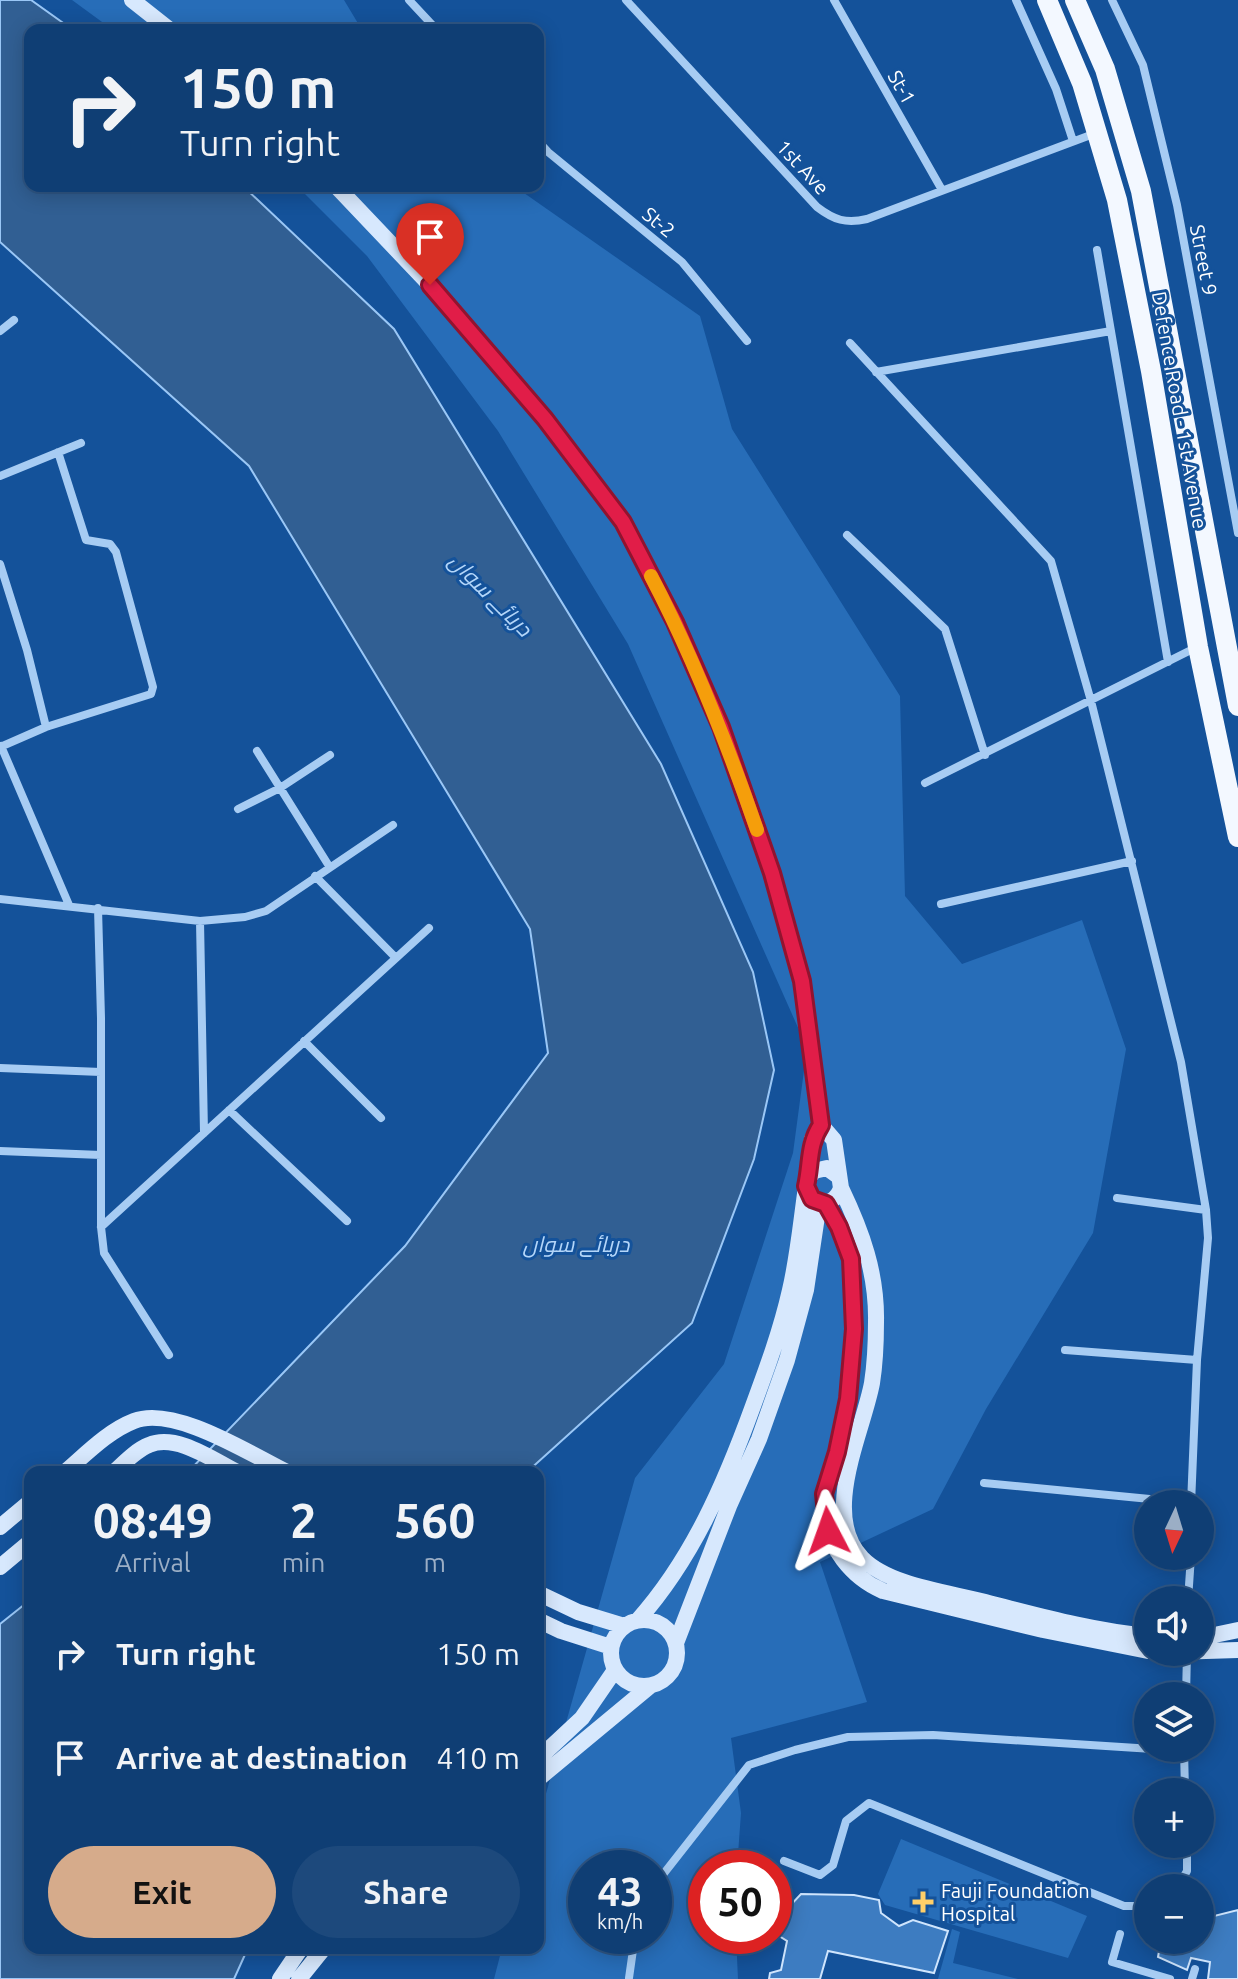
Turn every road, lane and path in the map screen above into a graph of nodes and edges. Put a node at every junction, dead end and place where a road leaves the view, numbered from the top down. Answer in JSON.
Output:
{"nodes":[{"id":1,"x":132,"y":0,"type":"edge"},
{"id":2,"x":409,"y":0,"type":"edge"},
{"id":3,"x":626,"y":0,"type":"edge"},
{"id":4,"x":834,"y":0,"type":"edge"},
{"id":5,"x":1016,"y":0,"type":"edge"},
{"id":6,"x":1047,"y":0,"type":"edge"},
{"id":7,"x":1075,"y":0,"type":"edge"},
{"id":8,"x":1112,"y":0,"type":"edge"},
{"id":9,"x":162,"y":24,"type":"edge"},
{"id":10,"x":431,"y":24,"type":"edge"},
{"id":11,"x":1097,"y":132,"type":"junction"},
{"id":12,"x":1073,"y":141,"type":"junction"},
{"id":13,"x":544,"y":146,"type":"edge"},
{"id":14,"x":942,"y":190,"type":"junction"},
{"id":15,"x":342,"y":192,"type":"edge"},
{"id":16,"x":1097,"y":250,"type":"dead end"},
{"id":17,"x":14,"y":320,"type":"dead end"},
{"id":18,"x":0,"y":331,"type":"edge"},
{"id":19,"x":1111,"y":331,"type":"junction"},
{"id":20,"x":747,"y":341,"type":"dead end"},
{"id":21,"x":850,"y":343,"type":"dead end"},
{"id":22,"x":876,"y":372,"type":"junction"},
{"id":23,"x":81,"y":443,"type":"dead end"},
{"id":24,"x":58,"y":452,"type":"junction"},
{"id":25,"x":0,"y":476,"type":"edge"},
{"id":26,"x":1238,"y":533,"type":"edge"},
{"id":27,"x":847,"y":535,"type":"dead end"},
{"id":28,"x":0,"y":564,"type":"edge"},
{"id":29,"x":1198,"y":647,"type":"junction"},
{"id":30,"x":1168,"y":662,"type":"junction"},
{"id":31,"x":1091,"y":701,"type":"junction"},
{"id":32,"x":1238,"y":706,"type":"edge"},
{"id":33,"x":46,"y":727,"type":"junction"},
{"id":34,"x":1228,"y":742,"type":"edge"},
{"id":35,"x":0,"y":746,"type":"edge"},
{"id":36,"x":257,"y":751,"type":"dead end"},
{"id":37,"x":330,"y":755,"type":"dead end"},
{"id":38,"x":985,"y":755,"type":"junction"},
{"id":39,"x":925,"y":783,"type":"dead end"},
{"id":40,"x":280,"y":788,"type":"junction"},
{"id":41,"x":238,"y":809,"type":"dead end"},
{"id":42,"x":393,"y":825,"type":"dead end"},
{"id":43,"x":1238,"y":837,"type":"edge"},
{"id":44,"x":1132,"y":861,"type":"junction"},
{"id":45,"x":329,"y":866,"type":"junction"},
{"id":46,"x":315,"y":876,"type":"junction"},
{"id":47,"x":0,"y":899,"type":"edge"},
{"id":48,"x":941,"y":904,"type":"dead end"},
{"id":49,"x":69,"y":905,"type":"junction"},
{"id":50,"x":98,"y":908,"type":"junction"},
{"id":51,"x":200,"y":921,"type":"junction"},
{"id":52,"x":429,"y":928,"type":"dead end"},
{"id":53,"x":396,"y":958,"type":"junction"},
{"id":54,"x":304,"y":1041,"type":"junction"},
{"id":55,"x":0,"y":1068,"type":"edge"},
{"id":56,"x":101,"y":1072,"type":"junction"},
{"id":57,"x":229,"y":1110,"type":"junction"},
{"id":58,"x":381,"y":1118,"type":"dead end"},
{"id":59,"x":821,"y":1125,"type":"junction"},
{"id":60,"x":204,"y":1133,"type":"junction"},
{"id":61,"x":0,"y":1151,"type":"edge"},
{"id":62,"x":101,"y":1155,"type":"junction"},
{"id":63,"x":807,"y":1181,"type":"junction"},
{"id":64,"x":840,"y":1182,"type":"junction"},
{"id":65,"x":1117,"y":1198,"type":"dead end"},
{"id":66,"x":822,"y":1203,"type":"junction"},
{"id":67,"x":1206,"y":1210,"type":"junction"},
{"id":68,"x":347,"y":1221,"type":"dead end"},
{"id":69,"x":101,"y":1227,"type":"junction"},
{"id":70,"x":1065,"y":1350,"type":"dead end"},
{"id":71,"x":169,"y":1355,"type":"dead end"},
{"id":72,"x":1197,"y":1360,"type":"junction"},
{"id":73,"x":72,"y":1466,"type":"edge"},
{"id":74,"x":122,"y":1466,"type":"edge"},
{"id":75,"x":225,"y":1466,"type":"edge"},
{"id":76,"x":275,"y":1466,"type":"edge"},
{"id":77,"x":984,"y":1483,"type":"dead end"},
{"id":78,"x":1192,"y":1490,"type":"edge"},
{"id":79,"x":1134,"y":1498,"type":"edge"},
{"id":80,"x":24,"y":1507,"type":"edge"},
{"id":81,"x":0,"y":1527,"type":"edge"},
{"id":82,"x":24,"y":1547,"type":"edge"},
{"id":83,"x":0,"y":1567,"type":"edge"},
{"id":84,"x":544,"y":1596,"type":"edge"},
{"id":85,"x":544,"y":1623,"type":"edge"},
{"id":86,"x":631,"y":1623,"type":"junction"},
{"id":87,"x":1238,"y":1630,"type":"edge"},
{"id":88,"x":1134,"y":1634,"type":"edge"},
{"id":89,"x":1214,"y":1635,"type":"edge"},
{"id":90,"x":676,"y":1643,"type":"junction"},
{"id":91,"x":611,"y":1647,"type":"junction"},
{"id":92,"x":1134,"y":1648,"type":"edge"},
{"id":93,"x":1238,"y":1650,"type":"edge"},
{"id":94,"x":1214,"y":1651,"type":"edge"},
{"id":95,"x":615,"y":1670,"type":"junction"},
{"id":96,"x":650,"y":1686,"type":"junction"},
{"id":97,"x":1134,"y":1747,"type":"edge"},
{"id":98,"x":544,"y":1753,"type":"edge"},
{"id":99,"x":544,"y":1774,"type":"edge"},
{"id":100,"x":672,"y":1863,"type":"edge"},
{"id":101,"x":792,"y":1864,"type":"edge"},
{"id":102,"x":1134,"y":1906,"type":"edge"},
{"id":103,"x":1120,"y":1934,"type":"dead end"},
{"id":104,"x":297,"y":1954,"type":"edge"},
{"id":105,"x":319,"y":1954,"type":"edge"},
{"id":106,"x":632,"y":1954,"type":"edge"},
{"id":107,"x":1195,"y":1969,"type":"dead end"},
{"id":108,"x":629,"y":1978,"type":"edge"},
{"id":109,"x":280,"y":1979,"type":"edge"},
{"id":110,"x":299,"y":1979,"type":"edge"},
{"id":111,"x":1170,"y":1979,"type":"edge"},
{"id":112,"x":1192,"y":1979,"type":"edge"}],
"edges":[{"from":1,"to":9,"type":"main road"},
{"from":2,"to":10,"type":"street"},
{"from":3,"to":14,"type":"street","name":"1st Ave"},
{"from":4,"to":14,"type":"street","name":"St-1"},
{"from":5,"to":12,"type":"street"},
{"from":6,"to":11,"type":"main road","name":"Defence Road - 1st Avenue"},
{"from":7,"to":32,"type":"main road"},
{"from":8,"to":26,"type":"street","name":"Street 9"},
{"from":11,"to":12,"type":"street","name":"1st Ave"},
{"from":11,"to":29,"type":"main road","name":"Defence Road - 1st Avenue"},
{"from":12,"to":14,"type":"street","name":"1st Ave"},
{"from":13,"to":20,"type":"street","name":"St-2"},
{"from":15,"to":59,"type":"main road"},
{"from":16,"to":19,"type":"street"},
{"from":17,"to":18,"type":"street"},
{"from":19,"to":22,"type":"street"},
{"from":19,"to":30,"type":"street"},
{"from":21,"to":22,"type":"street"},
{"from":22,"to":31,"type":"street"},
{"from":23,"to":24,"type":"street"},
{"from":24,"to":25,"type":"street"},
{"from":24,"to":33,"type":"street"},
{"from":27,"to":38,"type":"street"},
{"from":28,"to":33,"type":"street"},
{"from":29,"to":30,"type":"street"},
{"from":29,"to":34,"type":"main road","name":"Defence Road - 1st Avenue"},
{"from":30,"to":31,"type":"street"},
{"from":31,"to":38,"type":"street"},
{"from":31,"to":44,"type":"street"},
{"from":33,"to":35,"type":"street"},
{"from":34,"to":43,"type":"main road","name":"Defence Road - 1st Avenue"},
{"from":35,"to":49,"type":"street"},
{"from":36,"to":40,"type":"street"},
{"from":37,"to":40,"type":"street"},
{"from":38,"to":39,"type":"street"},
{"from":40,"to":41,"type":"street"},
{"from":40,"to":45,"type":"street"},
{"from":42,"to":45,"type":"street"},
{"from":44,"to":48,"type":"street"},
{"from":44,"to":67,"type":"street"},
{"from":45,"to":46,"type":"street"},
{"from":46,"to":51,"type":"street"},
{"from":46,"to":53,"type":"street"},
{"from":47,"to":49,"type":"street"},
{"from":49,"to":50,"type":"street"},
{"from":50,"to":51,"type":"street"},
{"from":50,"to":56,"type":"street"},
{"from":51,"to":60,"type":"street"},
{"from":52,"to":53,"type":"street"},
{"from":53,"to":54,"type":"street"},
{"from":54,"to":57,"type":"street"},
{"from":54,"to":58,"type":"street"},
{"from":55,"to":56,"type":"street"},
{"from":56,"to":62,"type":"street"},
{"from":57,"to":60,"type":"street"},
{"from":57,"to":68,"type":"street"},
{"from":59,"to":63,"type":"main road"},
{"from":59,"to":64,"type":"main road"},
{"from":60,"to":69,"type":"street"},
{"from":61,"to":62,"type":"street"},
{"from":62,"to":69,"type":"street"},
{"from":63,"to":64,"type":"main road"},
{"from":63,"to":66,"type":"main road"},
{"from":63,"to":86,"type":"main road"},
{"from":64,"to":66,"type":"main road"},
{"from":64,"to":88,"type":"main road"},
{"from":65,"to":67,"type":"street"},
{"from":66,"to":90,"type":"main road"},
{"from":66,"to":92,"type":"main road"},
{"from":67,"to":72,"type":"street"},
{"from":69,"to":71,"type":"street"},
{"from":70,"to":72,"type":"street"},
{"from":72,"to":78,"type":"street"},
{"from":73,"to":76,"type":"main road"},
{"from":74,"to":75,"type":"main road"},
{"from":77,"to":79,"type":"street"},
{"from":80,"to":81,"type":"main road"},
{"from":82,"to":83,"type":"main road"},
{"from":84,"to":86,"type":"main road"},
{"from":85,"to":91,"type":"main road"},
{"from":86,"to":90,"type":"main road"},
{"from":86,"to":91,"type":"main road"},
{"from":87,"to":89,"type":"main road"},
{"from":90,"to":96,"type":"main road"},
{"from":91,"to":95,"type":"main road"},
{"from":93,"to":94,"type":"main road"},
{"from":95,"to":96,"type":"main road"},
{"from":95,"to":98,"type":"main road"},
{"from":96,"to":99,"type":"main road"},
{"from":97,"to":100,"type":"street"},
{"from":101,"to":102,"type":"street"},
{"from":103,"to":111,"type":"street"},
{"from":104,"to":109,"type":"main road"},
{"from":105,"to":110,"type":"main road"},
{"from":106,"to":108,"type":"street"},
{"from":107,"to":112,"type":"street"}]}
